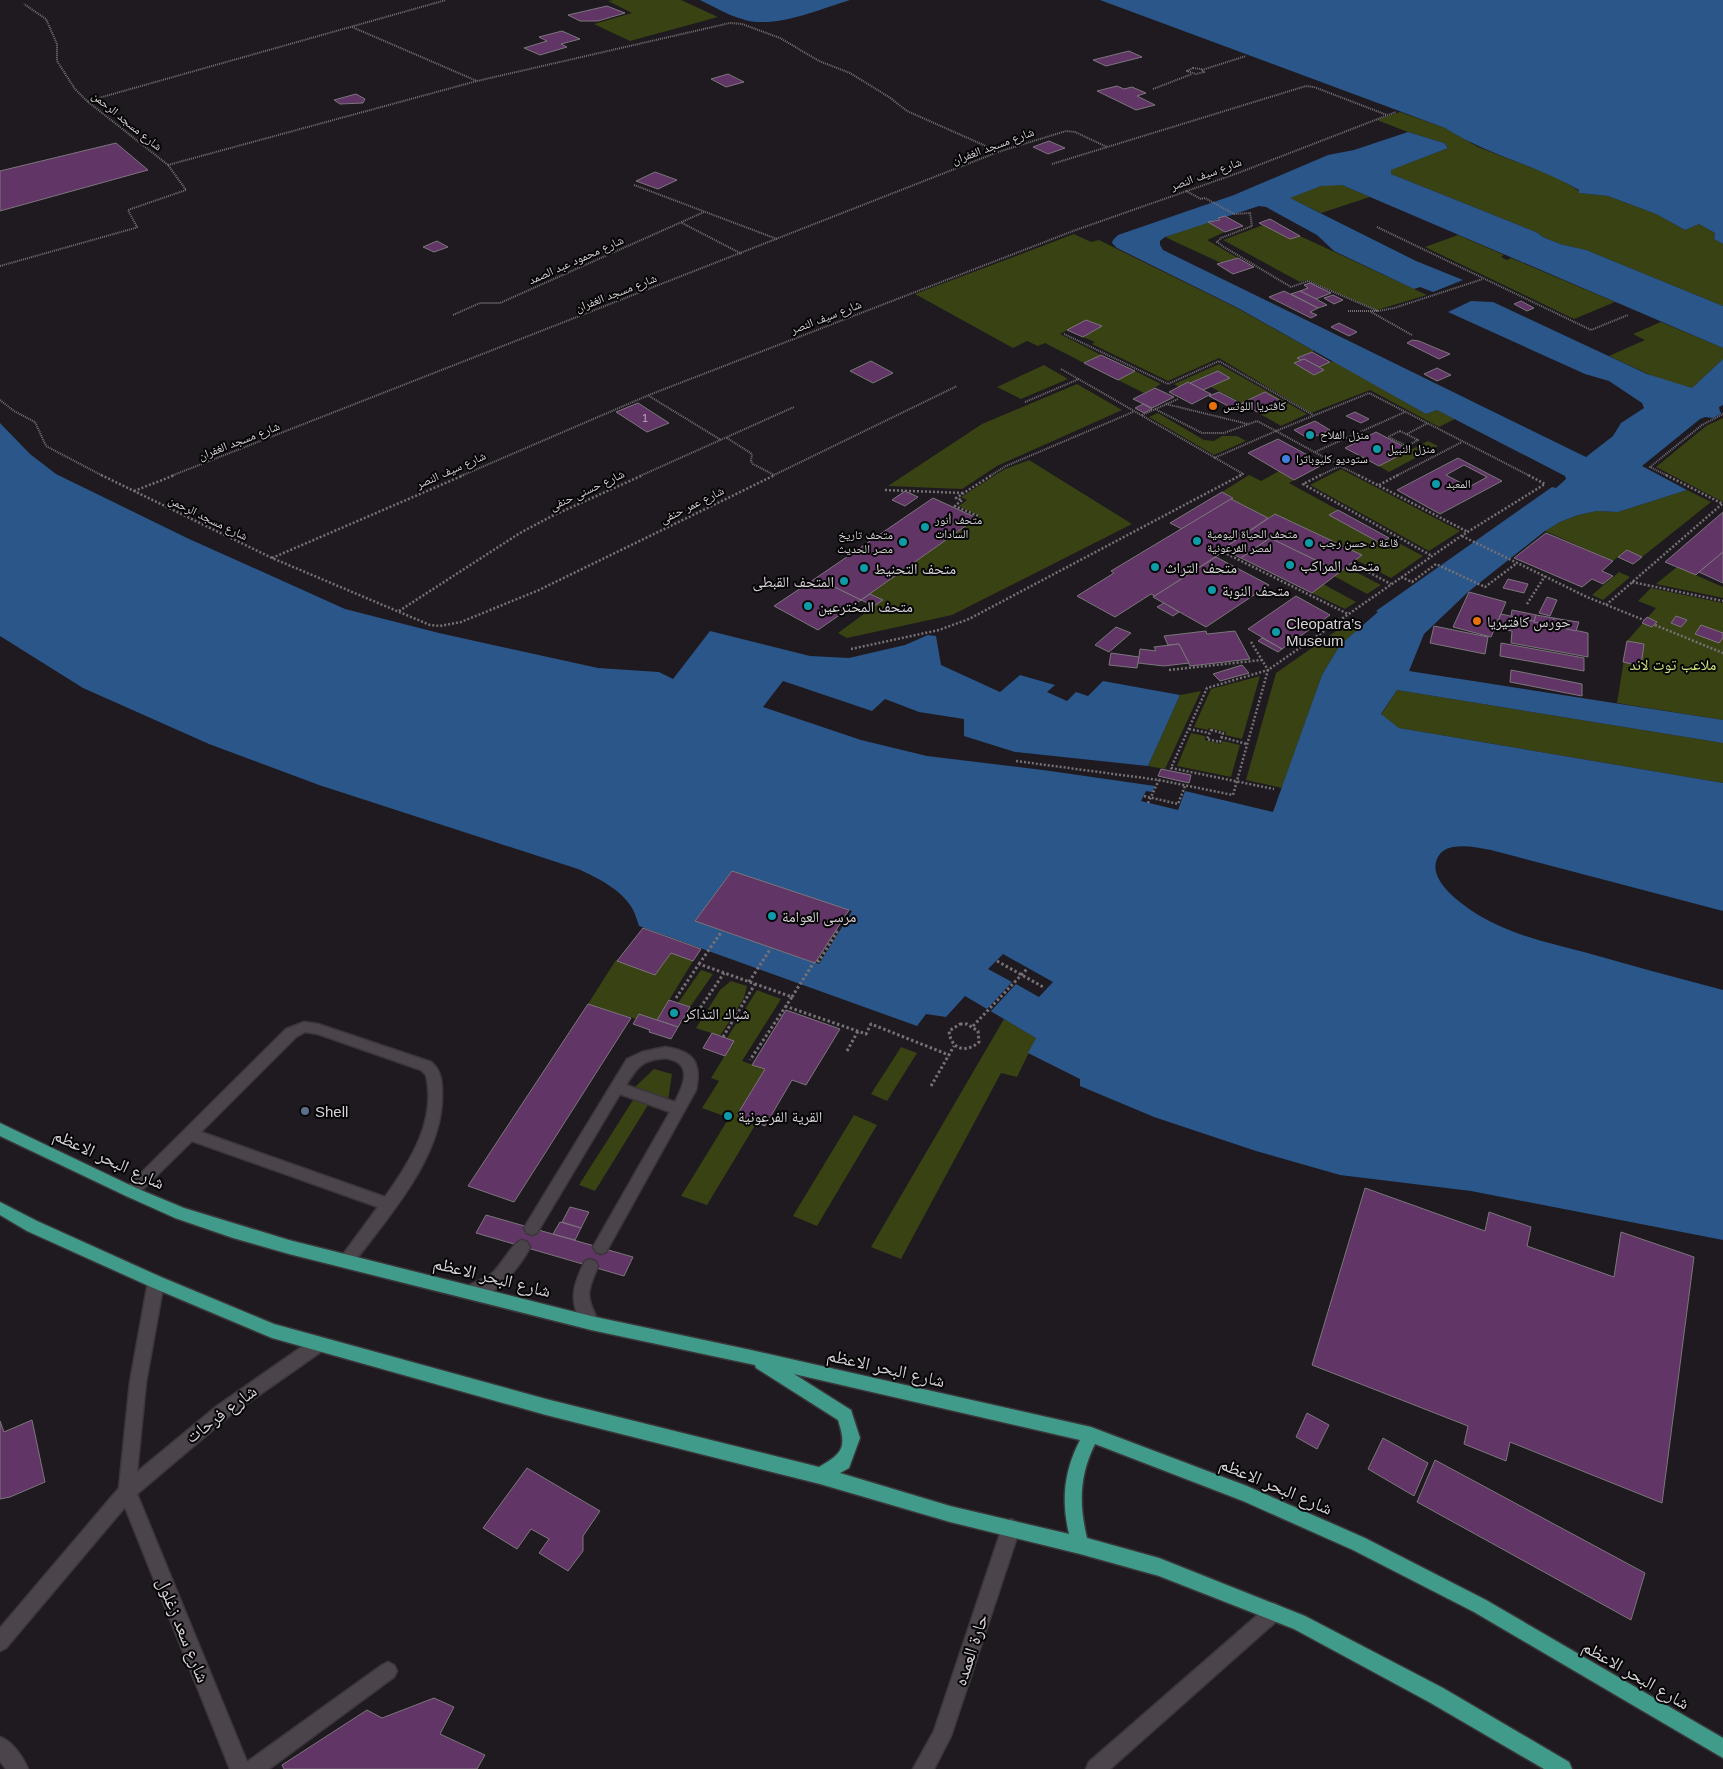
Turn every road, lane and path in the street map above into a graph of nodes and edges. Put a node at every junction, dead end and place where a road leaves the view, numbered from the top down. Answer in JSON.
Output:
{"nodes":[{"id":1,"x":446,"y":0,"type":"edge"},
{"id":2,"x":24,"y":4,"type":"dead end"},
{"id":3,"x":351,"y":27,"type":"junction"},
{"id":4,"x":1246,"y":56,"type":"dead end"},
{"id":5,"x":1202,"y":70,"type":"junction"},
{"id":6,"x":1192,"y":74,"type":"junction"},
{"id":7,"x":477,"y":81,"type":"junction"},
{"id":8,"x":1153,"y":89,"type":"dead end"},
{"id":9,"x":87,"y":102,"type":"junction"},
{"id":10,"x":1396,"y":112,"type":"dead end"},
{"id":11,"x":1386,"y":115,"type":"junction"},
{"id":12,"x":1107,"y":147,"type":"junction"},
{"id":13,"x":998,"y":152,"type":"junction"},
{"id":14,"x":1052,"y":164,"type":"dead end"},
{"id":15,"x":168,"y":165,"type":"junction"},
{"id":16,"x":634,"y":186,"type":"dead end"},
{"id":17,"x":1186,"y":191,"type":"junction"},
{"id":18,"x":704,"y":212,"type":"junction"},
{"id":19,"x":681,"y":222,"type":"junction"},
{"id":20,"x":1377,"y":227,"type":"dead end"},
{"id":21,"x":778,"y":240,"type":"junction"},
{"id":22,"x":742,"y":254,"type":"junction"},
{"id":23,"x":0,"y":266,"type":"edge"},
{"id":24,"x":1484,"y":279,"type":"junction"},
{"id":25,"x":1371,"y":311,"type":"junction"},
{"id":26,"x":1378,"y":311,"type":"junction"},
{"id":27,"x":1348,"y":312,"type":"dead end"},
{"id":28,"x":453,"y":315,"type":"dead end"},
{"id":29,"x":1628,"y":315,"type":"dead end"},
{"id":30,"x":1064,"y":334,"type":"dead end"},
{"id":31,"x":1412,"y":335,"type":"dead end"},
{"id":32,"x":1061,"y":369,"type":"dead end"},
{"id":33,"x":1079,"y":380,"type":"junction"},
{"id":34,"x":957,"y":386,"type":"dead end"},
{"id":35,"x":649,"y":396,"type":"junction"},
{"id":36,"x":1178,"y":399,"type":"dead end"},
{"id":37,"x":0,"y":400,"type":"edge"},
{"id":38,"x":1025,"y":402,"type":"dead end"},
{"id":39,"x":1166,"y":404,"type":"junction"},
{"id":40,"x":794,"y":407,"type":"dead end"},
{"id":41,"x":1155,"y":409,"type":"junction"},
{"id":42,"x":1134,"y":411,"type":"junction"},
{"id":43,"x":1406,"y":412,"type":"junction"},
{"id":44,"x":1723,"y":414,"type":"edge"},
{"id":45,"x":1142,"y":416,"type":"junction"},
{"id":46,"x":1313,"y":416,"type":"junction"},
{"id":47,"x":1428,"y":423,"type":"junction"},
{"id":48,"x":1248,"y":424,"type":"junction"},
{"id":49,"x":1276,"y":431,"type":"junction"},
{"id":50,"x":1406,"y":434,"type":"junction"},
{"id":51,"x":726,"y":438,"type":"junction"},
{"id":52,"x":721,"y":440,"type":"junction"},
{"id":53,"x":1463,"y":442,"type":"junction"},
{"id":54,"x":1315,"y":452,"type":"junction"},
{"id":55,"x":1214,"y":458,"type":"junction"},
{"id":56,"x":1340,"y":466,"type":"junction"},
{"id":57,"x":774,"y":475,"type":"junction"},
{"id":58,"x":1378,"y":485,"type":"junction"},
{"id":59,"x":885,"y":490,"type":"dead end"},
{"id":60,"x":133,"y":492,"type":"junction"},
{"id":61,"x":963,"y":493,"type":"junction"},
{"id":62,"x":1722,"y":504,"type":"edge"},
{"id":63,"x":978,"y":516,"type":"dead end"},
{"id":64,"x":1468,"y":532,"type":"junction"},
{"id":65,"x":1461,"y":536,"type":"junction"},
{"id":66,"x":1227,"y":554,"type":"dead end"},
{"id":67,"x":1432,"y":556,"type":"junction"},
{"id":68,"x":272,"y":558,"type":"junction"},
{"id":69,"x":1351,"y":563,"type":"dead end"},
{"id":70,"x":1517,"y":563,"type":"junction"},
{"id":71,"x":1545,"y":576,"type":"junction"},
{"id":72,"x":1401,"y":577,"type":"junction"},
{"id":73,"x":1632,"y":582,"type":"junction"},
{"id":74,"x":1391,"y":584,"type":"junction"},
{"id":75,"x":1723,"y":601,"type":"edge"},
{"id":76,"x":1527,"y":604,"type":"dead end"},
{"id":77,"x":1606,"y":605,"type":"junction"},
{"id":78,"x":398,"y":611,"type":"junction"},
{"id":79,"x":1348,"y":614,"type":"junction"},
{"id":80,"x":1644,"y":620,"type":"dead end"},
{"id":81,"x":430,"y":625,"type":"joint"},
{"id":82,"x":1655,"y":625,"type":"dead end"},
{"id":83,"x":1251,"y":642,"type":"dead end"},
{"id":84,"x":851,"y":649,"type":"dead end"},
{"id":85,"x":1723,"y":653,"type":"edge"},
{"id":86,"x":1262,"y":660,"type":"junction"},
{"id":87,"x":1169,"y":670,"type":"dead end"},
{"id":88,"x":1268,"y":670,"type":"junction"},
{"id":89,"x":1189,"y":729,"type":"junction"},
{"id":90,"x":1209,"y":733,"type":"junction"},
{"id":91,"x":1221,"y":737,"type":"junction"},
{"id":92,"x":1247,"y":744,"type":"junction"},
{"id":93,"x":1016,"y":761,"type":"dead end"},
{"id":94,"x":1159,"y":780,"type":"junction"},
{"id":95,"x":1237,"y":781,"type":"junction"},
{"id":96,"x":1185,"y":786,"type":"junction"},
{"id":97,"x":1274,"y":789,"type":"dead end"},
{"id":98,"x":1144,"y":796,"type":"dead end"},
{"id":99,"x":1151,"y":798,"type":"junction"},
{"id":100,"x":1148,"y":803,"type":"dead end"},
{"id":101,"x":722,"y":931,"type":"dead end"},
{"id":102,"x":835,"y":932,"type":"dead end"},
{"id":103,"x":771,"y":948,"type":"dead end"},
{"id":104,"x":997,"y":961,"type":"dead end"},
{"id":105,"x":699,"y":964,"type":"junction"},
{"id":106,"x":1028,"y":968,"type":"dead end"},
{"id":107,"x":724,"y":973,"type":"junction"},
{"id":108,"x":1022,"y":975,"type":"junction"},
{"id":109,"x":749,"y":982,"type":"junction"},
{"id":110,"x":756,"y":984,"type":"junction"},
{"id":111,"x":1045,"y":988,"type":"dead end"},
{"id":112,"x":792,"y":996,"type":"junction"},
{"id":113,"x":676,"y":998,"type":"dead end"},
{"id":114,"x":785,"y":1006,"type":"junction"},
{"id":115,"x":692,"y":1020,"type":"dead end"},
{"id":116,"x":973,"y":1026,"type":"junction"},
{"id":117,"x":858,"y":1031,"type":"junction"},
{"id":118,"x":723,"y":1037,"type":"dead end"},
{"id":119,"x":954,"y":1046,"type":"junction"},
{"id":120,"x":848,"y":1051,"type":"dead end"},
{"id":121,"x":949,"y":1055,"type":"junction"},
{"id":122,"x":750,"y":1060,"type":"dead end"},
{"id":123,"x":931,"y":1086,"type":"dead end"},
{"id":124,"x":616,"y":1087,"type":"junction"},
{"id":125,"x":679,"y":1109,"type":"junction"},
{"id":126,"x":0,"y":1129,"type":"edge"},
{"id":127,"x":190,"y":1134,"type":"junction"},
{"id":128,"x":131,"y":1192,"type":"junction"},
{"id":129,"x":387,"y":1204,"type":"junction"},
{"id":130,"x":0,"y":1208,"type":"edge"},
{"id":131,"x":532,"y":1228,"type":"dead end"},
{"id":132,"x":522,"y":1246,"type":"dead end"},
{"id":133,"x":601,"y":1247,"type":"dead end"},
{"id":134,"x":347,"y":1260,"type":"junction"},
{"id":135,"x":590,"y":1266,"type":"dead end"},
{"id":136,"x":156,"y":1282,"type":"junction"},
{"id":137,"x":470,"y":1292,"type":"junction"},
{"id":138,"x":591,"y":1323,"type":"junction"},
{"id":139,"x":320,"y":1344,"type":"junction"},
{"id":140,"x":751,"y":1357,"type":"junction"},
{"id":141,"x":1091,"y":1435,"type":"junction"},
{"id":142,"x":820,"y":1476,"type":"junction"},
{"id":143,"x":126,"y":1491,"type":"junction"},
{"id":144,"x":1011,"y":1528,"type":"junction"},
{"id":145,"x":1080,"y":1545,"type":"junction"},
{"id":146,"x":1274,"y":1612,"type":"junction"},
{"id":147,"x":0,"y":1642,"type":"edge"},
{"id":148,"x":388,"y":1671,"type":"dead end"},
{"id":149,"x":0,"y":1746,"type":"edge"},
{"id":150,"x":1723,"y":1749,"type":"edge"},
{"id":151,"x":1096,"y":1768,"type":"edge"},
{"id":152,"x":18,"y":1769,"type":"edge"},
{"id":153,"x":240,"y":1769,"type":"edge"},
{"id":154,"x":253,"y":1769,"type":"edge"},
{"id":155,"x":923,"y":1769,"type":"edge"},
{"id":156,"x":1562,"y":1769,"type":"edge"}],
"edges":[{"from":1,"to":3,"type":"path"},
{"from":2,"to":9,"type":"path","name":"شارع مسجد الرحمن"},
{"from":3,"to":7,"type":"path"},
{"from":3,"to":9,"type":"path"},
{"from":4,"to":5,"type":"path"},
{"from":5,"to":6,"type":"path"},
{"from":5,"to":6,"type":"path"},
{"from":6,"to":8,"type":"path"},
{"from":7,"to":13,"type":"path"},
{"from":7,"to":15,"type":"path"},
{"from":9,"to":15,"type":"path","name":"شارع مسجد الرحمن"},
{"from":10,"to":11,"type":"path","name":"شارع سيف النصر"},
{"from":11,"to":12,"type":"path"},
{"from":11,"to":17,"type":"path","name":"شارع سيف النصر"},
{"from":12,"to":13,"type":"path","name":"شارع مسجد الغفران"},
{"from":12,"to":14,"type":"path"},
{"from":13,"to":21,"type":"path","name":"شارع مسجد الغفران"},
{"from":15,"to":23,"type":"path","name":"شارع مسجد الرحمن"},
{"from":16,"to":18,"type":"path"},
{"from":17,"to":26,"type":"path"},
{"from":17,"to":35,"type":"path","name":"شارع سيف النصر"},
{"from":18,"to":19,"type":"path","name":"شارع محمود عبد الصمد"},
{"from":18,"to":21,"type":"path"},
{"from":19,"to":22,"type":"path"},
{"from":19,"to":28,"type":"path","name":"شارع محمود عبد الصمد"},
{"from":20,"to":24,"type":"path"},
{"from":21,"to":22,"type":"path","name":"شارع مسجد الغفران"},
{"from":22,"to":60,"type":"path","name":"شارع مسجد الغفران"},
{"from":24,"to":26,"type":"path"},
{"from":24,"to":29,"type":"path"},
{"from":25,"to":26,"type":"path"},
{"from":25,"to":27,"type":"path"},
{"from":25,"to":31,"type":"path"},
{"from":30,"to":46,"type":"path"},
{"from":32,"to":33,"type":"path"},
{"from":33,"to":38,"type":"path"},
{"from":33,"to":42,"type":"path"},
{"from":34,"to":57,"type":"path","name":"شارع عمر حنفى"},
{"from":35,"to":52,"type":"path"},
{"from":35,"to":68,"type":"path","name":"شارع سيف النصر"},
{"from":36,"to":39,"type":"path"},
{"from":37,"to":60,"type":"path","name":"شارع مسجد الرحمن"},
{"from":39,"to":41,"type":"path"},
{"from":39,"to":48,"type":"path"},
{"from":40,"to":51,"type":"path","name":"شارع حسنى حنفى"},
{"from":41,"to":45,"type":"path"},
{"from":41,"to":48,"type":"path"},
{"from":42,"to":45,"type":"path"},
{"from":42,"to":61,"type":"path"},
{"from":43,"to":46,"type":"path"},
{"from":43,"to":47,"type":"path"},
{"from":43,"to":54,"type":"path"},
{"from":44,"to":62,"type":"path"},
{"from":45,"to":55,"type":"path"},
{"from":46,"to":49,"type":"path"},
{"from":47,"to":50,"type":"path"},
{"from":47,"to":53,"type":"path"},
{"from":48,"to":49,"type":"path"},
{"from":49,"to":54,"type":"path"},
{"from":49,"to":55,"type":"path"},
{"from":50,"to":50,"type":"path"},
{"from":51,"to":52,"type":"path","name":"شارع حسنى حنفى"},
{"from":51,"to":57,"type":"path"},
{"from":52,"to":78,"type":"path","name":"شارع حسنى حنفى"},
{"from":53,"to":58,"type":"path"},
{"from":53,"to":64,"type":"path"},
{"from":54,"to":56,"type":"path"},
{"from":55,"to":84,"type":"path"},
{"from":56,"to":58,"type":"path"},
{"from":56,"to":67,"type":"path"},
{"from":57,"to":81,"type":"path","name":"شارع عمر حنفى"},
{"from":58,"to":64,"type":"path"},
{"from":59,"to":61,"type":"path"},
{"from":60,"to":68,"type":"path","name":"شارع مسجد الرحمن"},
{"from":61,"to":63,"type":"path"},
{"from":62,"to":73,"type":"path"},
{"from":64,"to":65,"type":"path"},
{"from":65,"to":67,"type":"path"},
{"from":65,"to":70,"type":"path"},
{"from":66,"to":79,"type":"path"},
{"from":67,"to":72,"type":"path"},
{"from":68,"to":78,"type":"path","name":"شارع مسجد الرحمن"},
{"from":69,"to":74,"type":"path"},
{"from":70,"to":71,"type":"path"},
{"from":70,"to":72,"type":"path"},
{"from":71,"to":76,"type":"path"},
{"from":71,"to":77,"type":"path"},
{"from":72,"to":74,"type":"path"},
{"from":73,"to":75,"type":"path"},
{"from":73,"to":77,"type":"path"},
{"from":74,"to":79,"type":"path"},
{"from":77,"to":80,"type":"path"},
{"from":78,"to":81,"type":"path","name":"شارع مسجد الرحمن"},
{"from":79,"to":88,"type":"path"},
{"from":82,"to":85,"type":"path"},
{"from":83,"to":86,"type":"path"},
{"from":86,"to":87,"type":"path"},
{"from":86,"to":88,"type":"path"},
{"from":88,"to":89,"type":"path"},
{"from":88,"to":92,"type":"path"},
{"from":89,"to":90,"type":"path"},
{"from":89,"to":95,"type":"path"},
{"from":90,"to":91,"type":"path"},
{"from":90,"to":91,"type":"path"},
{"from":91,"to":92,"type":"path"},
{"from":92,"to":95,"type":"path"},
{"from":93,"to":94,"type":"path"},
{"from":94,"to":96,"type":"path"},
{"from":94,"to":99,"type":"path"},
{"from":95,"to":96,"type":"path"},
{"from":95,"to":97,"type":"path"},
{"from":96,"to":99,"type":"path"},
{"from":98,"to":99,"type":"path"},
{"from":99,"to":100,"type":"path"},
{"from":101,"to":105,"type":"path"},
{"from":102,"to":112,"type":"path"},
{"from":103,"to":109,"type":"path"},
{"from":104,"to":108,"type":"path"},
{"from":105,"to":107,"type":"path"},
{"from":105,"to":113,"type":"path"},
{"from":106,"to":108,"type":"path"},
{"from":107,"to":109,"type":"path"},
{"from":107,"to":115,"type":"path"},
{"from":108,"to":111,"type":"path"},
{"from":108,"to":116,"type":"path"},
{"from":109,"to":110,"type":"path"},
{"from":110,"to":112,"type":"path"},
{"from":110,"to":118,"type":"path"},
{"from":112,"to":114,"type":"path"},
{"from":114,"to":117,"type":"path"},
{"from":114,"to":122,"type":"path"},
{"from":116,"to":119,"type":"path"},
{"from":116,"to":119,"type":"path"},
{"from":117,"to":120,"type":"path"},
{"from":117,"to":121,"type":"path"},
{"from":119,"to":121,"type":"path"},
{"from":121,"to":123,"type":"path"},
{"from":124,"to":125,"type":"street"},
{"from":124,"to":125,"type":"street"},
{"from":124,"to":131,"type":"street"},
{"from":125,"to":133,"type":"street"},
{"from":126,"to":128,"type":"main road","name":"شارع البحر الاعظم"},
{"from":127,"to":128,"type":"street"},
{"from":127,"to":129,"type":"street"},
{"from":127,"to":129,"type":"street"},
{"from":128,"to":134,"type":"main road","name":"شارع البحر الاعظم"},
{"from":129,"to":134,"type":"street"},
{"from":130,"to":136,"type":"main road"},
{"from":132,"to":137,"type":"street"},
{"from":134,"to":137,"type":"main road","name":"شارع البحر الاعظم"},
{"from":135,"to":138,"type":"street"},
{"from":136,"to":139,"type":"main road"},
{"from":136,"to":143,"type":"street"},
{"from":137,"to":138,"type":"main road","name":"شارع البحر الاعظم"},
{"from":138,"to":140,"type":"main road","name":"شارع البحر الاعظم"},
{"from":139,"to":142,"type":"main road"},
{"from":139,"to":143,"type":"street","name":"شارع فرحات"},
{"from":140,"to":141,"type":"main road","name":"شارع البحر الاعظم"},
{"from":140,"to":142,"type":"main road"},
{"from":141,"to":145,"type":"main road"},
{"from":141,"to":150,"type":"main road","name":"شارع البحر الاعظم"},
{"from":142,"to":144,"type":"main road"},
{"from":143,"to":147,"type":"street","name":"شارع فرحات"},
{"from":143,"to":153,"type":"street","name":"شارع سعد زغلول"},
{"from":144,"to":145,"type":"main road"},
{"from":144,"to":155,"type":"street","name":"حارة العمده"},
{"from":145,"to":146,"type":"main road"},
{"from":146,"to":151,"type":"street"},
{"from":146,"to":156,"type":"main road"},
{"from":148,"to":154,"type":"street"},
{"from":149,"to":152,"type":"street"}]}
